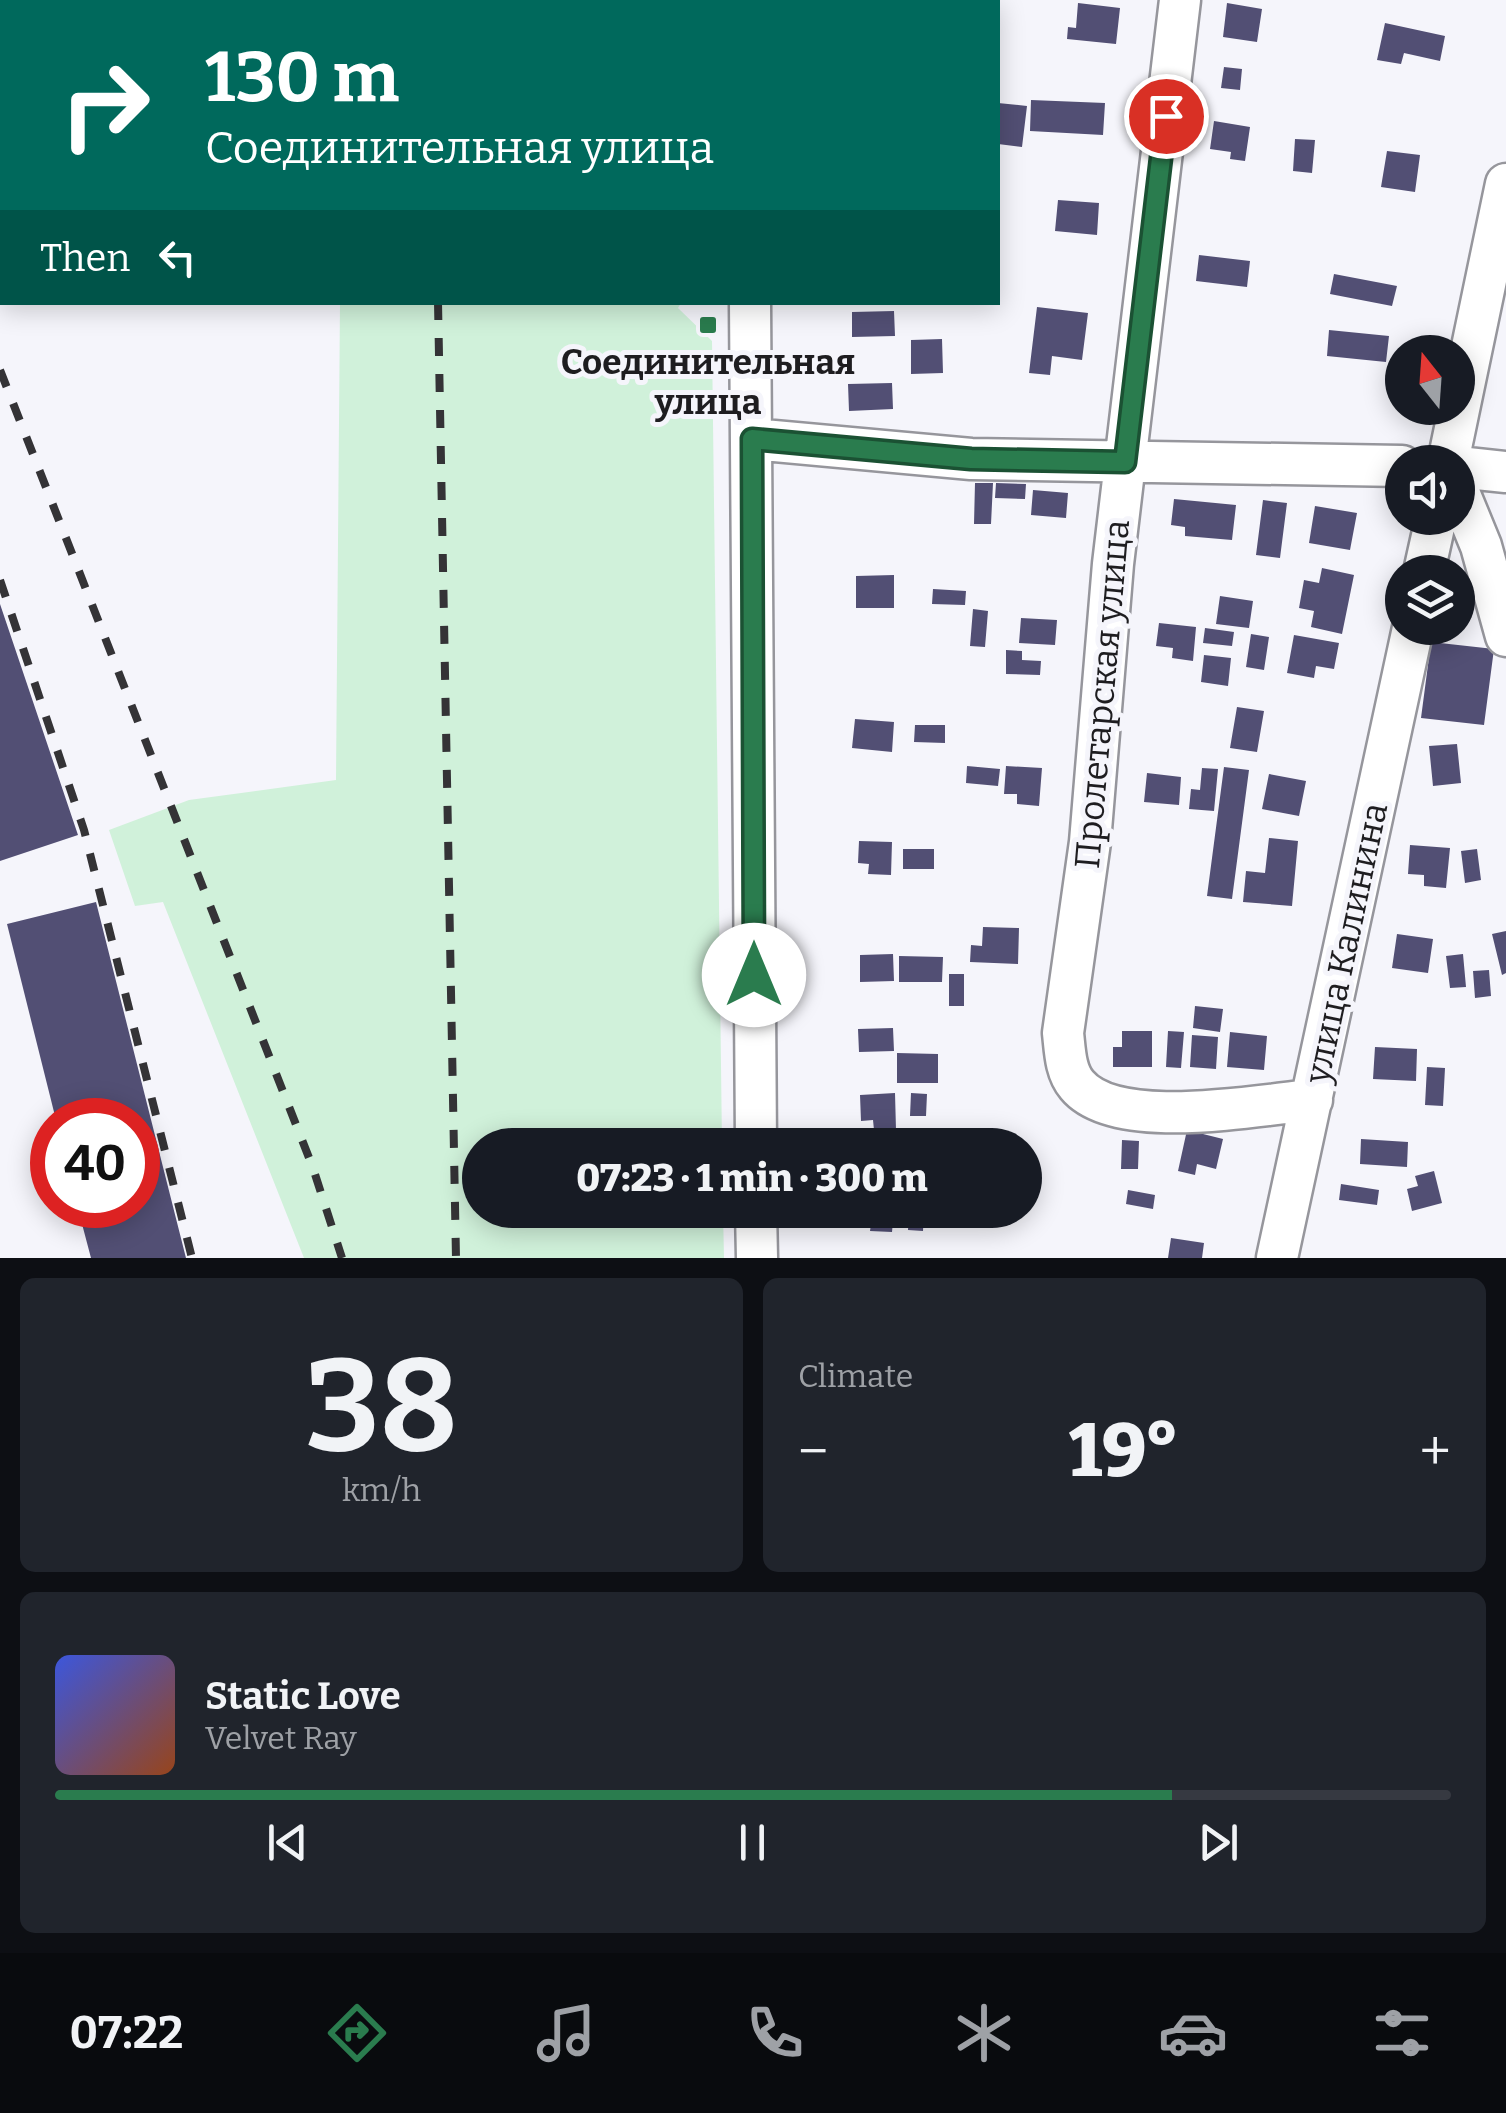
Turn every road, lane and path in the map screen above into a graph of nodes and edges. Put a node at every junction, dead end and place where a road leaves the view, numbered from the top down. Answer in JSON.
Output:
{"nodes":[{"id":1,"x":1180,"y":0,"type":"edge"},
{"id":2,"x":1506,"y":184,"type":"edge"},
{"id":3,"x":750,"y":305,"type":"edge"},
{"id":4,"x":752,"y":439,"type":"junction"},
{"id":5,"x":1452,"y":445,"type":"edge"},
{"id":6,"x":1125,"y":462,"type":"junction"},
{"id":7,"x":1385,"y":466,"type":"edge"},
{"id":8,"x":1475,"y":469,"type":"edge"},
{"id":9,"x":1506,"y":472,"type":"edge"},
{"id":10,"x":1475,"y":515,"type":"edge"},
{"id":11,"x":1494,"y":542,"type":"edge"},
{"id":12,"x":1505,"y":619,"type":"edge"},
{"id":13,"x":1409,"y":645,"type":"edge"},
{"id":14,"x":1312,"y":1100,"type":"junction"},
{"id":15,"x":756,"y":1128,"type":"edge"},
{"id":16,"x":756,"y":1228,"type":"edge"},
{"id":17,"x":757,"y":1258,"type":"edge"},
{"id":18,"x":1277,"y":1258,"type":"edge"}],
"edges":[{"from":1,"to":6,"type":"street","name":"Пролетарская улица"},
{"from":2,"to":5,"type":"street"},
{"from":3,"to":4,"type":"street"},
{"from":4,"to":6,"type":"street"},
{"from":4,"to":15,"type":"street"},
{"from":6,"to":7,"type":"street"},
{"from":6,"to":14,"type":"street","name":"Пролетарская улица"},
{"from":8,"to":9,"type":"street"},
{"from":10,"to":11,"type":"street"},
{"from":11,"to":12,"type":"street"},
{"from":13,"to":14,"type":"street","name":"улица Калинина"},
{"from":14,"to":18,"type":"street","name":"улица Калинина"},
{"from":16,"to":17,"type":"street"}]}
